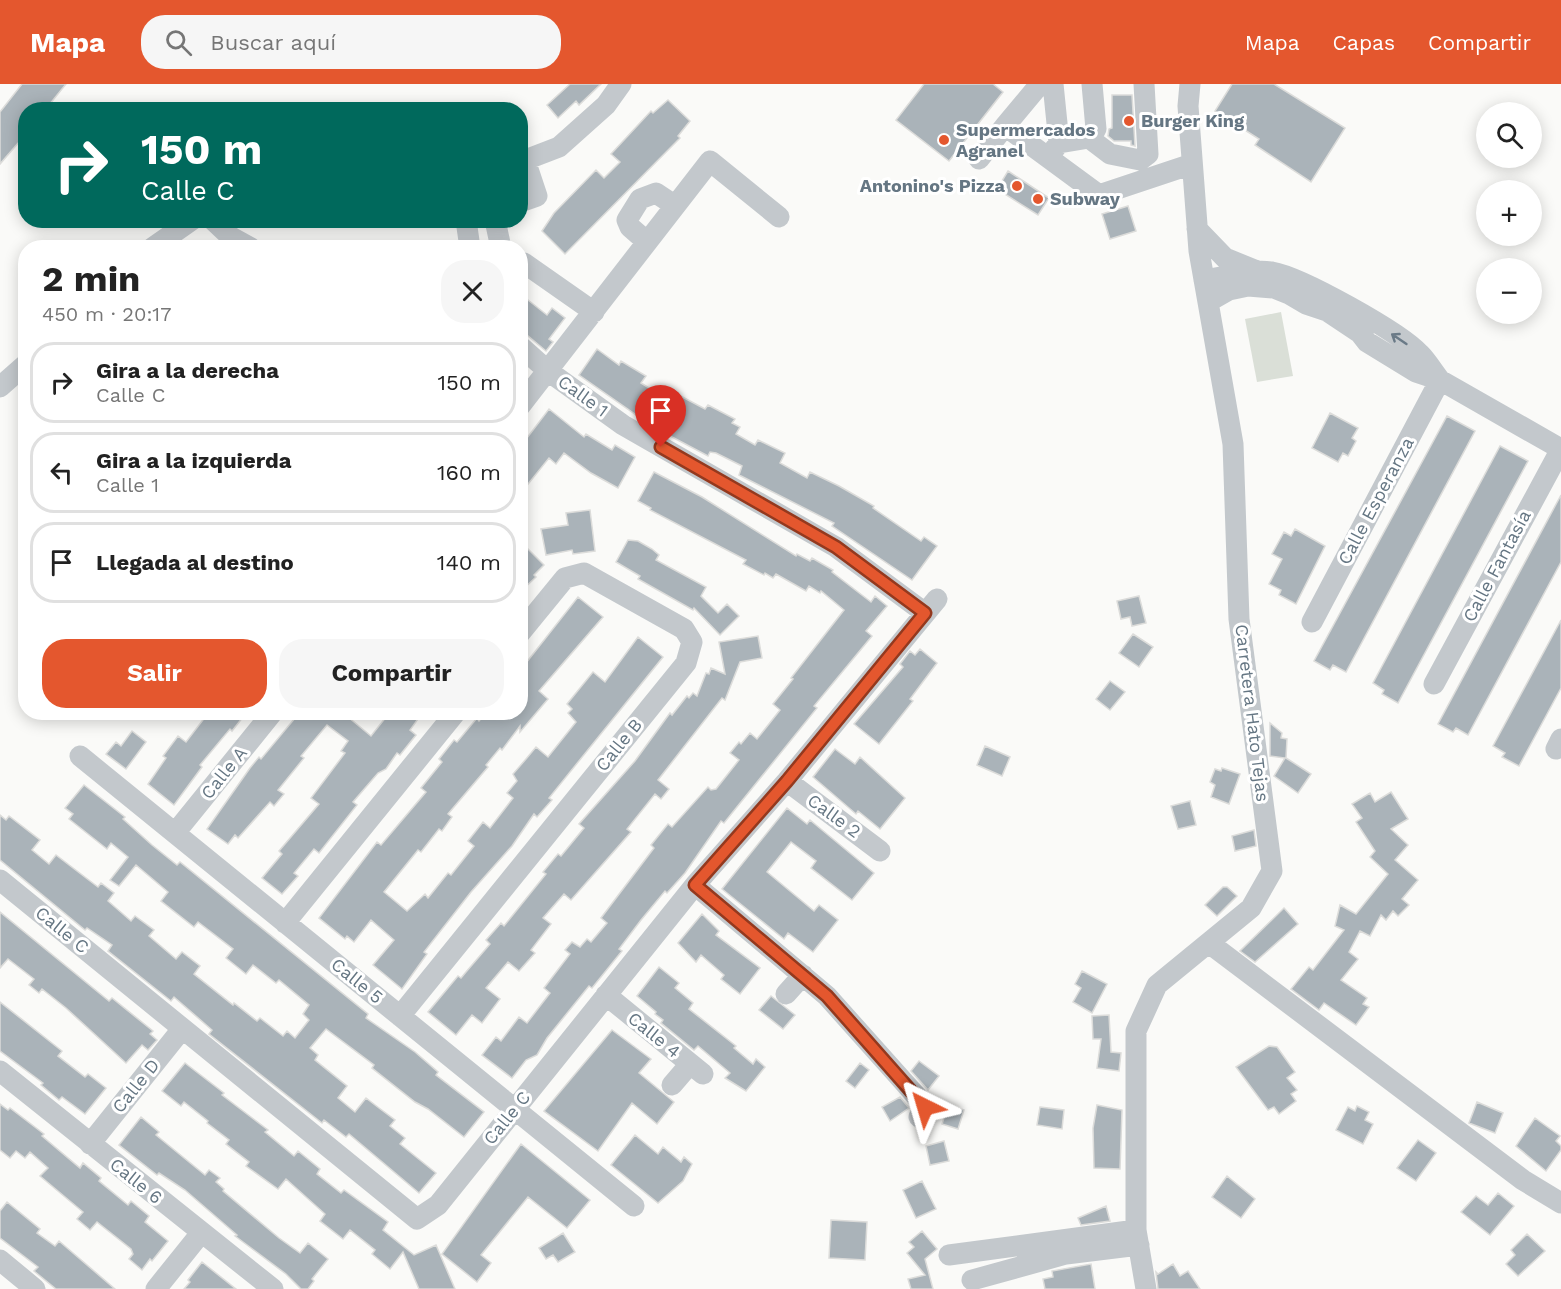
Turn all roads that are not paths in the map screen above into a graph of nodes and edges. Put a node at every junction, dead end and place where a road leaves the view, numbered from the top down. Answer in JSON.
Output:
{"nodes":[{"id":1,"x":621,"y":84,"type":"edge"},
{"id":2,"x":1040,"y":84,"type":"edge"},
{"id":3,"x":1053,"y":84,"type":"edge"},
{"id":4,"x":1092,"y":84,"type":"edge"},
{"id":5,"x":1144,"y":84,"type":"edge"},
{"id":6,"x":1190,"y":84,"type":"edge"},
{"id":7,"x":1005,"y":126,"type":"junction"},
{"id":8,"x":1089,"y":138,"type":"junction"},
{"id":9,"x":1054,"y":150,"type":"junction"},
{"id":10,"x":528,"y":159,"type":"edge"},
{"id":11,"x":979,"y":159,"type":"dead end"},
{"id":12,"x":1192,"y":164,"type":"junction"},
{"id":13,"x":528,"y":174,"type":"edge"},
{"id":14,"x":528,"y":199,"type":"edge"},
{"id":15,"x":674,"y":205,"type":"junction"},
{"id":16,"x":779,"y":217,"type":"dead end"},
{"id":17,"x":181,"y":228,"type":"edge"},
{"id":18,"x":221,"y":228,"type":"edge"},
{"id":19,"x":1197,"y":229,"type":"junction"},
{"id":20,"x":163,"y":240,"type":"edge"},
{"id":21,"x":236,"y":240,"type":"edge"},
{"id":22,"x":646,"y":241,"type":"junction"},
{"id":23,"x":528,"y":266,"type":"edge"},
{"id":24,"x":1258,"y":271,"type":"junction"},
{"id":25,"x":1204,"y":280,"type":"junction"},
{"id":26,"x":1305,"y":297,"type":"junction"},
{"id":27,"x":1208,"y":302,"type":"junction"},
{"id":28,"x":594,"y":312,"type":"junction"},
{"id":29,"x":528,"y":353,"type":"edge"},
{"id":30,"x":548,"y":371,"type":"junction"},
{"id":31,"x":18,"y":372,"type":"edge"},
{"id":32,"x":1440,"y":380,"type":"junction"},
{"id":33,"x":0,"y":387,"type":"edge"},
{"id":34,"x":528,"y":396,"type":"edge"},
{"id":35,"x":1561,"y":449,"type":"edge"},
{"id":36,"x":931,"y":606,"type":"joint"},
{"id":37,"x":1312,"y":622,"type":"dead end"},
{"id":38,"x":528,"y":623,"type":"edge"},
{"id":39,"x":1434,"y":684,"type":"dead end"},
{"id":40,"x":267,"y":720,"type":"edge"},
{"id":41,"x":450,"y":720,"type":"edge"},
{"id":42,"x":80,"y":756,"type":"dead end"},
{"id":43,"x":787,"y":781,"type":"junction"},
{"id":44,"x":175,"y":833,"type":"junction"},
{"id":45,"x":880,"y":851,"type":"dead end"},
{"id":46,"x":0,"y":880,"type":"edge"},
{"id":47,"x":695,"y":885,"type":"junction"},
{"id":48,"x":285,"y":923,"type":"junction"},
{"id":49,"x":1209,"y":943,"type":"junction"},
{"id":50,"x":803,"y":975,"type":"junction"},
{"id":51,"x":786,"y":994,"type":"dead end"},
{"id":52,"x":606,"y":995,"type":"junction"},
{"id":53,"x":400,"y":1016,"type":"junction"},
{"id":54,"x":182,"y":1029,"type":"junction"},
{"id":55,"x":0,"y":1071,"type":"edge"},
{"id":56,"x":672,"y":1085,"type":"dead end"},
{"id":57,"x":514,"y":1109,"type":"junction"},
{"id":58,"x":919,"y":1117,"type":"dead end"},
{"id":59,"x":90,"y":1144,"type":"junction"},
{"id":60,"x":1561,"y":1203,"type":"edge"},
{"id":61,"x":634,"y":1206,"type":"dead end"},
{"id":62,"x":201,"y":1233,"type":"junction"},
{"id":63,"x":1138,"y":1238,"type":"junction"},
{"id":64,"x":949,"y":1255,"type":"dead end"},
{"id":65,"x":0,"y":1260,"type":"edge"},
{"id":66,"x":972,"y":1280,"type":"dead end"},
{"id":67,"x":29,"y":1284,"type":"edge"},
{"id":68,"x":156,"y":1289,"type":"edge"},
{"id":69,"x":273,"y":1289,"type":"edge"},
{"id":70,"x":1146,"y":1289,"type":"edge"}],
"edges":[{"from":1,"to":10,"type":"street"},
{"from":2,"to":7,"type":"street"},
{"from":3,"to":9,"type":"street"},
{"from":4,"to":8,"type":"street"},
{"from":5,"to":8,"type":"street"},
{"from":6,"to":12,"type":"street","name":"Carretera Hato Tejas"},
{"from":7,"to":9,"type":"street"},
{"from":7,"to":11,"type":"street"},
{"from":8,"to":9,"type":"street"},
{"from":9,"to":12,"type":"street"},
{"from":12,"to":19,"type":"street","name":"Carretera Hato Tejas"},
{"from":13,"to":14,"type":"street"},
{"from":15,"to":16,"type":"street"},
{"from":15,"to":22,"type":"street"},
{"from":15,"to":22,"type":"street"},
{"from":17,"to":20,"type":"street"},
{"from":18,"to":21,"type":"street"},
{"from":19,"to":24,"type":"street"},
{"from":19,"to":25,"type":"street","name":"Carretera Hato Tejas"},
{"from":22,"to":28,"type":"street"},
{"from":23,"to":28,"type":"street"},
{"from":24,"to":25,"type":"street"},
{"from":24,"to":26,"type":"street"},
{"from":25,"to":27,"type":"street","name":"Carretera Hato Tejas"},
{"from":26,"to":27,"type":"street"},
{"from":26,"to":32,"type":"street"},
{"from":32,"to":26,"type":"street","one_way":true},
{"from":27,"to":49,"type":"street","name":"Carretera Hato Tejas"},
{"from":28,"to":30,"type":"street"},
{"from":29,"to":30,"type":"street","name":"Calle 1"},
{"from":30,"to":34,"type":"street"},
{"from":30,"to":36,"type":"street","name":"Calle 1"},
{"from":31,"to":33,"type":"street"},
{"from":32,"to":35,"type":"street"},
{"from":32,"to":37,"type":"street","name":"Calle Esperanza"},
{"from":35,"to":39,"type":"street","name":"Calle Fantasía"},
{"from":36,"to":43,"type":"street","name":"Calle C"},
{"from":38,"to":53,"type":"street","name":"Calle B"},
{"from":40,"to":44,"type":"street","name":"Calle A"},
{"from":41,"to":48,"type":"street"},
{"from":42,"to":44,"type":"street","name":"Calle 5"},
{"from":43,"to":45,"type":"street","name":"Calle 2"},
{"from":43,"to":47,"type":"street","name":"Calle C"},
{"from":44,"to":48,"type":"street","name":"Calle 5"},
{"from":46,"to":54,"type":"street","name":"Calle C"},
{"from":47,"to":50,"type":"street"},
{"from":47,"to":52,"type":"street","name":"Calle C"},
{"from":48,"to":53,"type":"street","name":"Calle 5"},
{"from":49,"to":60,"type":"street"},
{"from":49,"to":63,"type":"street","name":"Carretera Hato Tejas"},
{"from":50,"to":51,"type":"street"},
{"from":50,"to":58,"type":"street"},
{"from":52,"to":56,"type":"street","name":"Calle 4"},
{"from":52,"to":57,"type":"street","name":"Calle C"},
{"from":53,"to":57,"type":"street","name":"Calle 5"},
{"from":54,"to":57,"type":"street","name":"Calle C"},
{"from":54,"to":59,"type":"street","name":"Calle D"},
{"from":55,"to":59,"type":"street","name":"Calle 6"},
{"from":57,"to":61,"type":"street","name":"Calle 5"},
{"from":59,"to":62,"type":"street","name":"Calle 6"},
{"from":62,"to":68,"type":"street"},
{"from":62,"to":69,"type":"street","name":"Calle 6"},
{"from":63,"to":64,"type":"street"},
{"from":63,"to":66,"type":"street"},
{"from":63,"to":70,"type":"street","name":"Carretera Hato Tejas"},
{"from":65,"to":67,"type":"street"}]}
